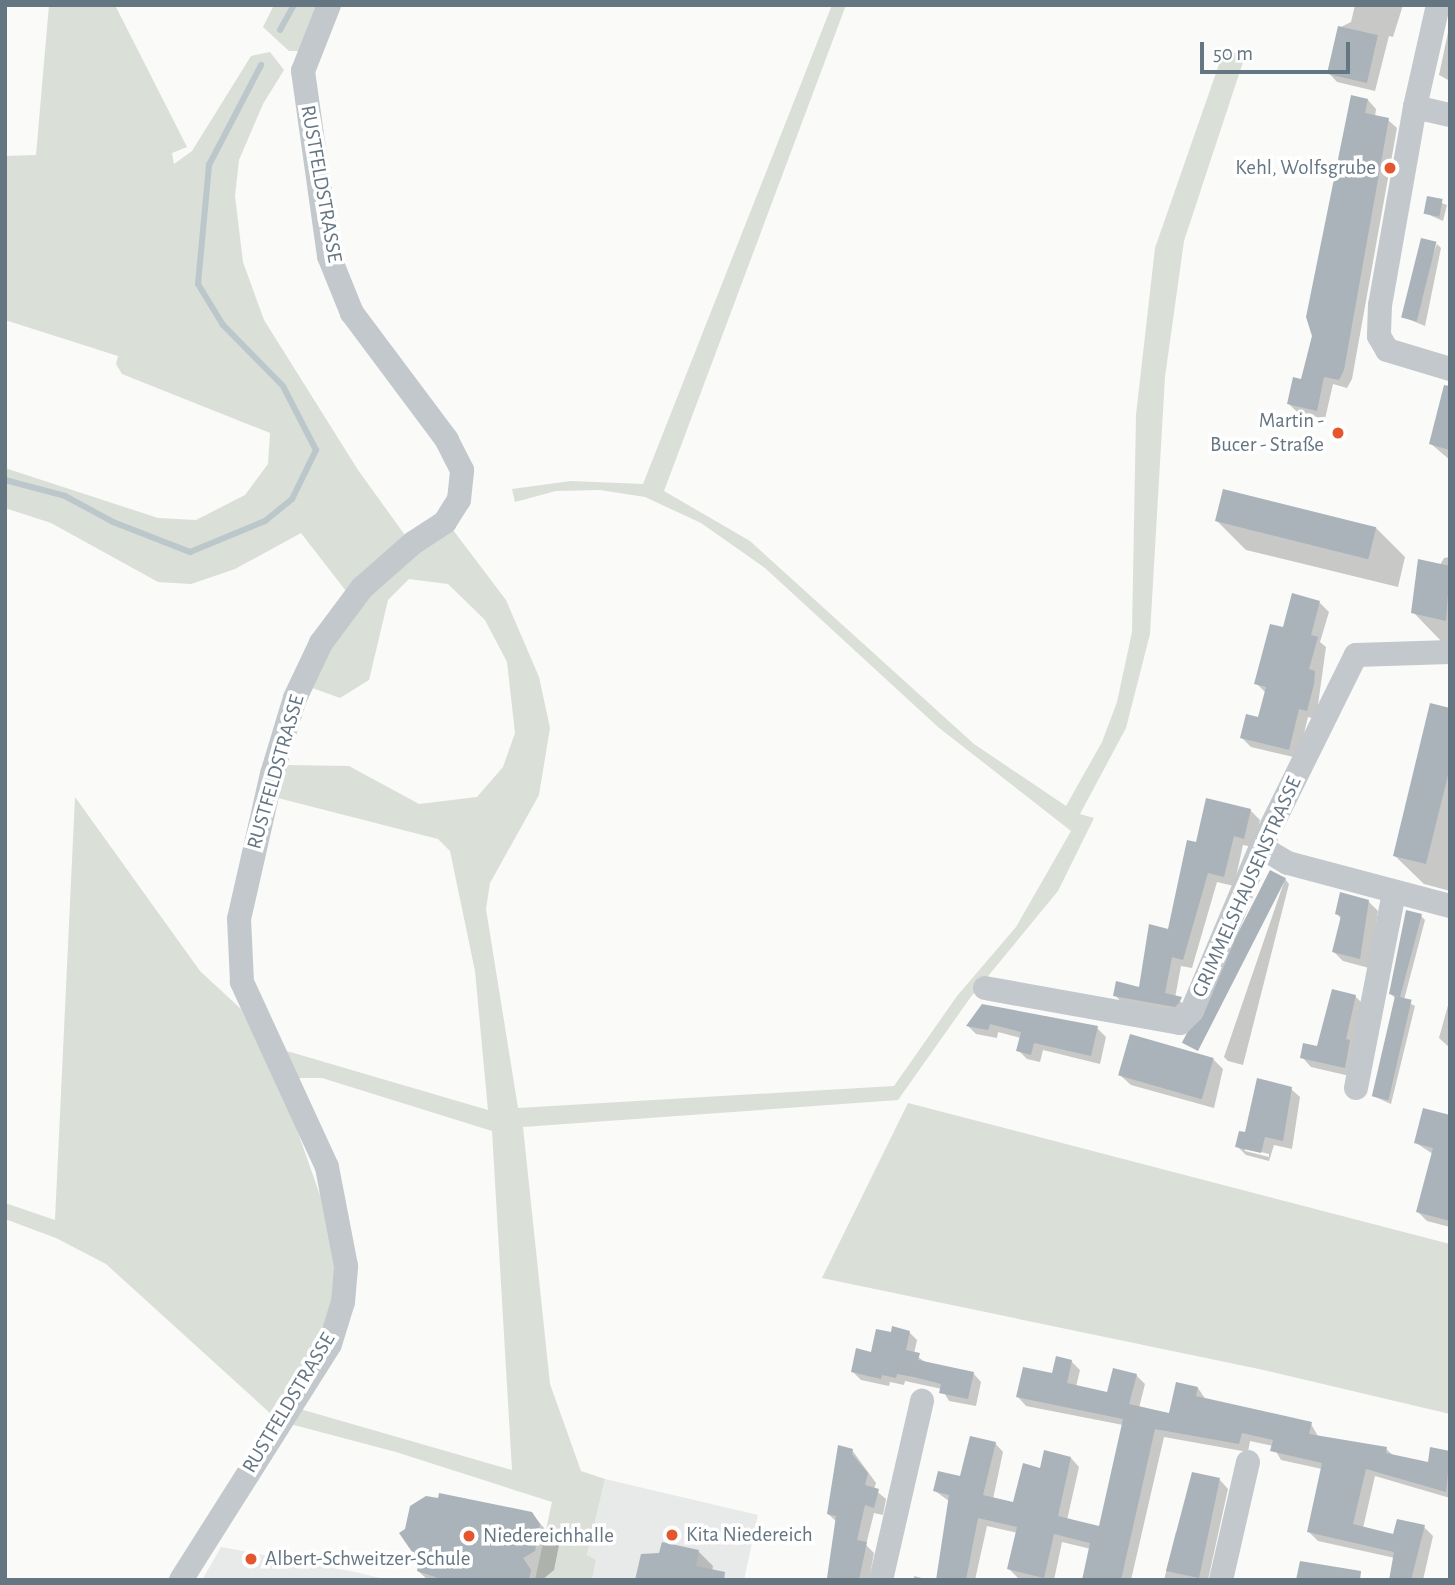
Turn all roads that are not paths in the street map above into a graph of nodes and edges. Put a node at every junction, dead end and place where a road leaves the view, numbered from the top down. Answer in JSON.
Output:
{"nodes":[{"id":1,"x":329,"y":5,"type":"edge"},
{"id":2,"x":1438,"y":5,"type":"edge"},
{"id":3,"x":1415,"y":107,"type":"junction"},
{"id":4,"x":1450,"y":115,"type":"edge"},
{"id":5,"x":1450,"y":369,"type":"edge"},
{"id":6,"x":1450,"y":652,"type":"edge"},
{"id":7,"x":1261,"y":847,"type":"junction"},
{"id":8,"x":1394,"y":892,"type":"junction"},
{"id":9,"x":1450,"y":906,"type":"edge"},
{"id":10,"x":985,"y":988,"type":"dead end"},
{"id":11,"x":1356,"y":1088,"type":"dead end"},
{"id":12,"x":922,"y":1401,"type":"dead end"},
{"id":13,"x":1248,"y":1462,"type":"dead end"},
{"id":14,"x":181,"y":1580,"type":"edge"},
{"id":15,"x":881,"y":1580,"type":"edge"},
{"id":16,"x":1222,"y":1580,"type":"edge"}],
"edges":[{"from":1,"to":14,"type":"street","name":"RUSTFELDSTRASSE"},
{"from":2,"to":3,"type":"street"},
{"from":3,"to":4,"type":"street"},
{"from":3,"to":5,"type":"street"},
{"from":6,"to":7,"type":"street","name":"GRIMMELSHAUSENSTRASSE"},
{"from":7,"to":8,"type":"street"},
{"from":7,"to":10,"type":"street","name":"GRIMMELSHAUSENSTRASSE"},
{"from":8,"to":9,"type":"street"},
{"from":8,"to":11,"type":"street"},
{"from":12,"to":15,"type":"street"},
{"from":13,"to":16,"type":"street"}]}
